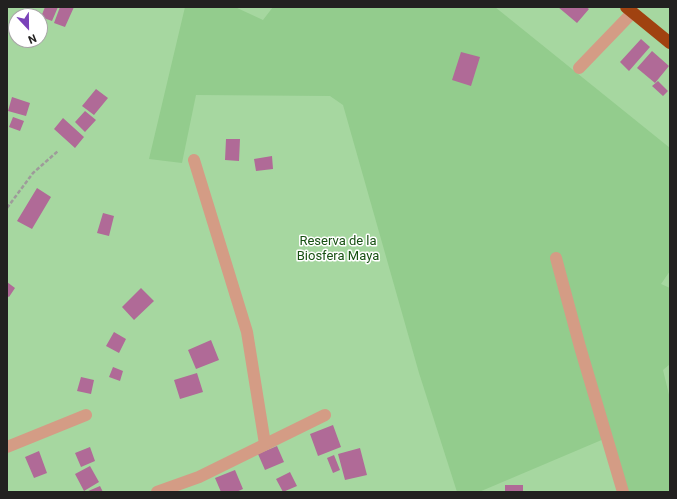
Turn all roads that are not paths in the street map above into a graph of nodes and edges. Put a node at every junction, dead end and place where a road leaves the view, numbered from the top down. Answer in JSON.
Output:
{"nodes":[{"id":1,"x":630,"y":9,"type":"edge"},
{"id":2,"x":670,"y":43,"type":"edge"},
{"id":3,"x":578,"y":68,"type":"dead end"},
{"id":4,"x":194,"y":160,"type":"dead end"},
{"id":5,"x":556,"y":258,"type":"dead end"},
{"id":6,"x":86,"y":415,"type":"dead end"},
{"id":7,"x":325,"y":415,"type":"dead end"},
{"id":8,"x":266,"y":444,"type":"junction"},
{"id":9,"x":7,"y":447,"type":"edge"},
{"id":10,"x":157,"y":492,"type":"edge"},
{"id":11,"x":623,"y":492,"type":"edge"}],
"edges":[{"from":1,"to":2,"type":"highway"},
{"from":1,"to":3,"type":"street"},
{"from":4,"to":8,"type":"street"},
{"from":5,"to":11,"type":"street"},
{"from":6,"to":9,"type":"street"},
{"from":7,"to":8,"type":"street"},
{"from":8,"to":10,"type":"street"}]}
